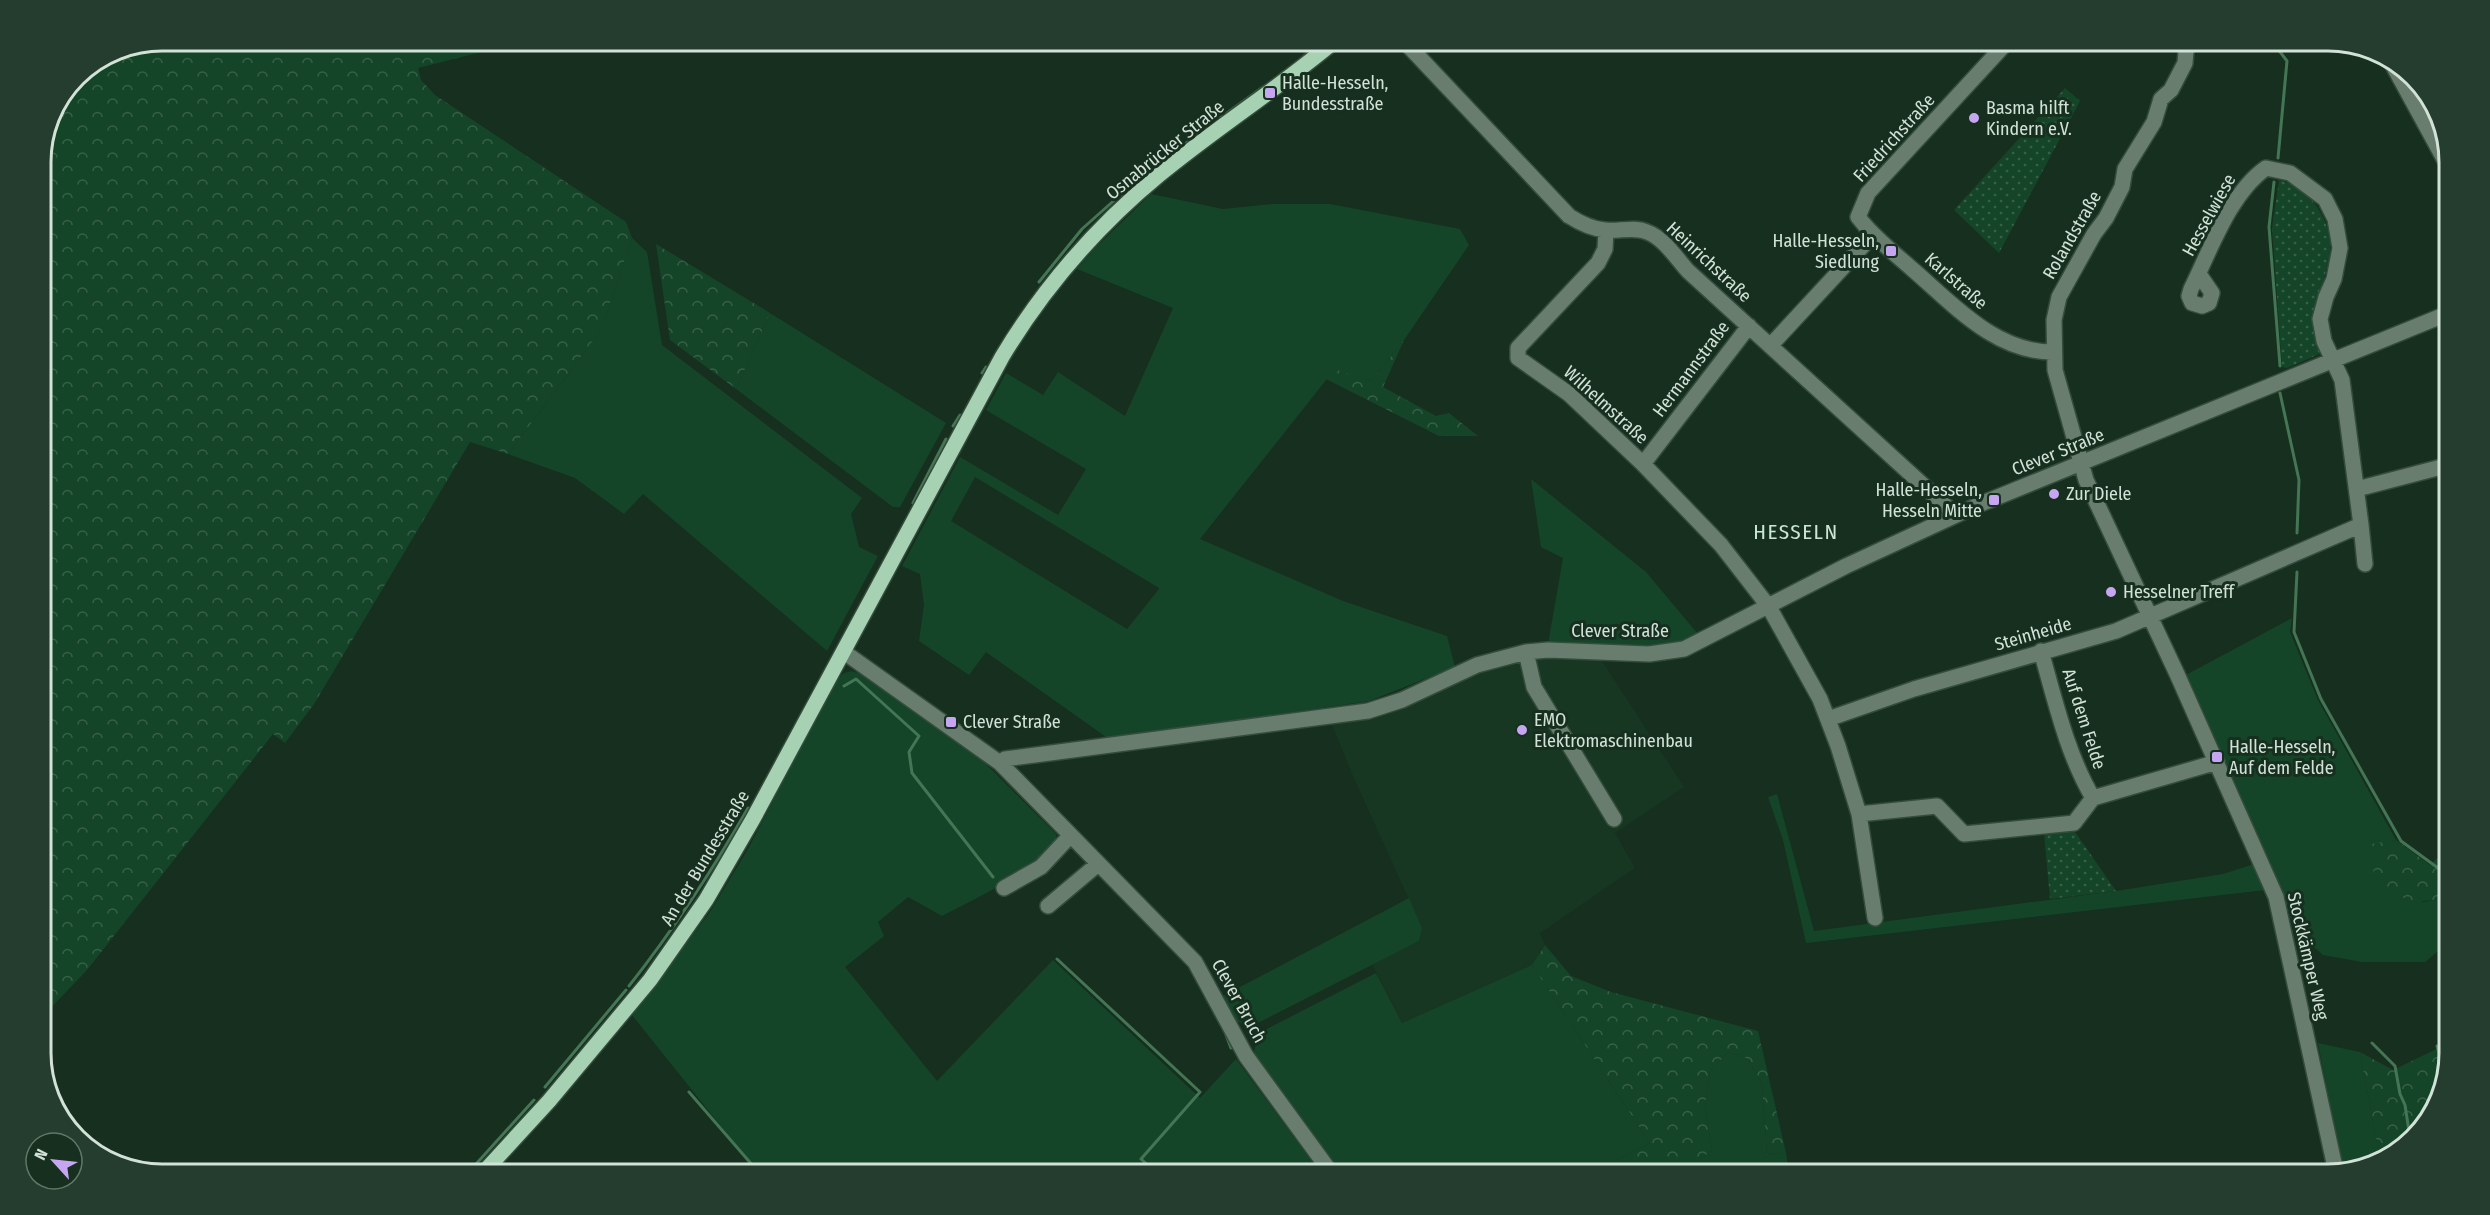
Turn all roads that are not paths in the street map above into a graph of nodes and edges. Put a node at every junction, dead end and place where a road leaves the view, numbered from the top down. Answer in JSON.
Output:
{"nodes":[{"id":1,"x":1322,"y":51,"type":"edge"},
{"id":2,"x":1413,"y":51,"type":"edge"},
{"id":3,"x":1999,"y":51,"type":"edge"},
{"id":4,"x":2186,"y":51,"type":"edge"},
{"id":5,"x":2400,"y":78,"type":"edge"},
{"id":6,"x":2438,"y":148,"type":"edge"},
{"id":7,"x":1606,"y":231,"type":"junction"},
{"id":8,"x":1872,"y":236,"type":"junction"},
{"id":9,"x":2199,"y":274,"type":"dead end"},
{"id":10,"x":2439,"y":317,"type":"edge"},
{"id":11,"x":1749,"y":326,"type":"junction"},
{"id":12,"x":1770,"y":345,"type":"junction"},
{"id":13,"x":2054,"y":352,"type":"junction"},
{"id":14,"x":2335,"y":360,"type":"junction"},
{"id":15,"x":1643,"y":464,"type":"junction"},
{"id":16,"x":2082,"y":464,"type":"junction"},
{"id":17,"x":2439,"y":468,"type":"edge"},
{"id":18,"x":2357,"y":489,"type":"junction"},
{"id":19,"x":1953,"y":516,"type":"junction"},
{"id":20,"x":2361,"y":525,"type":"junction"},
{"id":21,"x":910,"y":527,"type":"joint"},
{"id":22,"x":2365,"y":564,"type":"dead end"},
{"id":23,"x":1769,"y":607,"type":"junction"},
{"id":24,"x":2151,"y":617,"type":"junction"},
{"id":25,"x":2042,"y":651,"type":"junction"},
{"id":26,"x":844,"y":652,"type":"junction"},
{"id":27,"x":1526,"y":652,"type":"junction"},
{"id":28,"x":1828,"y":719,"type":"junction"},
{"id":29,"x":2217,"y":762,"type":"junction"},
{"id":30,"x":999,"y":763,"type":"junction"},
{"id":31,"x":2093,"y":798,"type":"junction"},
{"id":32,"x":1859,"y":814,"type":"junction"},
{"id":33,"x":1614,"y":819,"type":"dead end"},
{"id":34,"x":1070,"y":836,"type":"junction"},
{"id":35,"x":1098,"y":864,"type":"junction"},
{"id":36,"x":1004,"y":888,"type":"dead end"},
{"id":37,"x":1048,"y":906,"type":"dead end"},
{"id":38,"x":1875,"y":918,"type":"dead end"},
{"id":39,"x":491,"y":1164,"type":"edge"},
{"id":40,"x":1325,"y":1164,"type":"edge"},
{"id":41,"x":2334,"y":1164,"type":"edge"}],
"edges":[{"from":1,"to":21,"type":"main road","name":"Osnabrücker Straße"},
{"from":2,"to":7,"type":"street","name":"Heinrichstraße"},
{"from":3,"to":8,"type":"street","name":"Friedrichstraße"},
{"from":4,"to":13,"type":"street","name":"Rolandstraße"},
{"from":5,"to":6,"type":"street"},
{"from":7,"to":11,"type":"street","name":"Heinrichstraße"},
{"from":7,"to":15,"type":"street","name":"Wilhelmstraße"},
{"from":8,"to":12,"type":"street"},
{"from":8,"to":13,"type":"street","name":"Karlstraße"},
{"from":9,"to":14,"type":"street","name":"Hesselwiese"},
{"from":10,"to":14,"type":"street","name":"Clever Straße"},
{"from":11,"to":12,"type":"street","name":"Heinrichstraße"},
{"from":11,"to":15,"type":"street","name":"Hermannstraße"},
{"from":12,"to":19,"type":"street","name":"Heinrichstraße"},
{"from":13,"to":16,"type":"street","name":"Rolandstraße"},
{"from":14,"to":16,"type":"street","name":"Clever Straße"},
{"from":14,"to":18,"type":"street"},
{"from":15,"to":23,"type":"street","name":"Wilhelmstraße"},
{"from":16,"to":19,"type":"street","name":"Clever Straße"},
{"from":16,"to":24,"type":"street","name":"Stockkämper Weg"},
{"from":17,"to":18,"type":"street"},
{"from":18,"to":20,"type":"street"},
{"from":19,"to":23,"type":"street","name":"Clever Straße"},
{"from":20,"to":22,"type":"street"},
{"from":20,"to":24,"type":"street","name":"Steinheide"},
{"from":21,"to":26,"type":"main road","name":"An der Bundesstraße"},
{"from":23,"to":27,"type":"street","name":"Clever Straße"},
{"from":23,"to":28,"type":"street"},
{"from":24,"to":25,"type":"street","name":"Steinheide"},
{"from":24,"to":29,"type":"street","name":"Stockkämper Weg"},
{"from":25,"to":28,"type":"street","name":"Steinheide"},
{"from":25,"to":31,"type":"street","name":"Auf dem Felde"},
{"from":26,"to":30,"type":"street"},
{"from":26,"to":39,"type":"main road","name":"An der Bundesstraße"},
{"from":27,"to":30,"type":"street","name":"Clever Straße"},
{"from":27,"to":33,"type":"street"},
{"from":28,"to":32,"type":"street"},
{"from":29,"to":31,"type":"street","name":"Auf dem Felde"},
{"from":29,"to":41,"type":"street","name":"Stockkämper Weg"},
{"from":30,"to":34,"type":"street","name":"Clever Bruch"},
{"from":31,"to":32,"type":"street","name":"Auf dem Felde"},
{"from":32,"to":38,"type":"street"},
{"from":34,"to":35,"type":"street","name":"Clever Bruch"},
{"from":34,"to":36,"type":"street"},
{"from":35,"to":37,"type":"street"},
{"from":35,"to":40,"type":"street","name":"Clever Bruch"}]}
